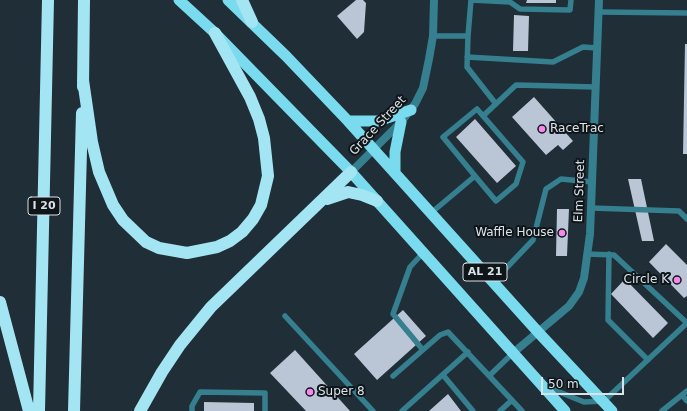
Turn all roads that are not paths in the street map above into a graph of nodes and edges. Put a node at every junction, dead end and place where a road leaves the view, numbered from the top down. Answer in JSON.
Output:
{"nodes":[{"id":1,"x":48,"y":0,"type":"edge"},
{"id":2,"x":84,"y":0,"type":"edge"},
{"id":3,"x":179,"y":0,"type":"edge"},
{"id":4,"x":228,"y":0,"type":"edge"},
{"id":5,"x":242,"y":0,"type":"edge"},
{"id":6,"x":434,"y":0,"type":"edge"},
{"id":7,"x":571,"y":0,"type":"edge"},
{"id":8,"x":599,"y":0,"type":"edge"},
{"id":9,"x":598,"y":12,"type":"junction"},
{"id":10,"x":687,"y":13,"type":"edge"},
{"id":11,"x":252,"y":22,"type":"junction"},
{"id":12,"x":215,"y":33,"type":"junction"},
{"id":13,"x":433,"y":36,"type":"junction"},
{"id":14,"x":468,"y":36,"type":"junction"},
{"id":15,"x":597,"y":48,"type":"junction"},
{"id":16,"x":467,"y":57,"type":"junction"},
{"id":17,"x":83,"y":80,"type":"junction"},
{"id":18,"x":596,"y":87,"type":"junction"},
{"id":19,"x":496,"y":104,"type":"junction"},
{"id":20,"x":411,"y":110,"type":"junction"},
{"id":21,"x":483,"y":116,"type":"junction"},
{"id":22,"x":348,"y":121,"type":"junction"},
{"id":23,"x":401,"y":122,"type":"junction"},
{"id":24,"x":373,"y":149,"type":"junction"},
{"id":25,"x":351,"y":172,"type":"junction"},
{"id":26,"x":395,"y":173,"type":"junction"},
{"id":27,"x":475,"y":176,"type":"junction"},
{"id":28,"x":592,"y":182,"type":"junction"},
{"id":29,"x":377,"y":201,"type":"junction"},
{"id":30,"x":319,"y":203,"type":"junction"},
{"id":31,"x":591,"y":208,"type":"junction"},
{"id":32,"x":431,"y":213,"type":"junction"},
{"id":33,"x":687,"y":219,"type":"edge"},
{"id":34,"x":423,"y":253,"type":"junction"},
{"id":35,"x":588,"y":254,"type":"junction"},
{"id":36,"x":608,"y":254,"type":"junction"},
{"id":37,"x":493,"y":282,"type":"junction"},
{"id":38,"x":0,"y":302,"type":"edge"},
{"id":39,"x":285,"y":316,"type":"dead end"},
{"id":40,"x":687,"y":323,"type":"edge"},
{"id":41,"x":538,"y":332,"type":"junction"},
{"id":42,"x":423,"y":350,"type":"junction"},
{"id":43,"x":468,"y":352,"type":"junction"},
{"id":44,"x":513,"y":353,"type":"junction"},
{"id":45,"x":648,"y":360,"type":"junction"},
{"id":46,"x":443,"y":375,"type":"junction"},
{"id":47,"x":490,"y":375,"type":"junction"},
{"id":48,"x":393,"y":376,"type":"dead end"},
{"id":49,"x":543,"y":385,"type":"junction"},
{"id":50,"x":685,"y":393,"type":"edge"},
{"id":51,"x":512,"y":400,"type":"junction"},
{"id":52,"x":604,"y":401,"type":"junction"},
{"id":53,"x":687,"y":401,"type":"edge"},
{"id":54,"x":29,"y":411,"type":"edge"},
{"id":55,"x":39,"y":411,"type":"edge"},
{"id":56,"x":74,"y":411,"type":"edge"},
{"id":57,"x":140,"y":411,"type":"edge"},
{"id":58,"x":192,"y":411,"type":"edge"},
{"id":59,"x":265,"y":411,"type":"edge"},
{"id":60,"x":373,"y":411,"type":"edge"},
{"id":61,"x":402,"y":411,"type":"edge"},
{"id":62,"x":473,"y":411,"type":"edge"},
{"id":63,"x":500,"y":411,"type":"edge"},
{"id":64,"x":522,"y":411,"type":"edge"},
{"id":65,"x":565,"y":411,"type":"edge"},
{"id":66,"x":612,"y":411,"type":"edge"},
{"id":67,"x":662,"y":411,"type":"edge"}],
"edges":[{"from":1,"to":55,"type":"highway","number":"I 20"},
{"from":2,"to":17,"type":"highway"},
{"from":3,"to":12,"type":"highway","number":"AL 21"},
{"from":4,"to":11,"type":"highway","number":"AL 21"},
{"from":5,"to":11,"type":"highway"},
{"from":6,"to":13,"type":"street","name":"Grace Street"},
{"from":7,"to":14,"type":"lane"},
{"from":8,"to":9,"type":"street","name":"Elm Street"},
{"from":9,"to":10,"type":"lane"},
{"from":9,"to":15,"type":"street","name":"Elm Street"},
{"from":11,"to":22,"type":"highway","number":"AL 21"},
{"from":12,"to":17,"type":"highway"},
{"from":12,"to":25,"type":"highway","number":"AL 21"},
{"from":13,"to":14,"type":"lane"},
{"from":13,"to":20,"type":"street","name":"Grace Street"},
{"from":14,"to":16,"type":"lane"},
{"from":15,"to":16,"type":"lane"},
{"from":15,"to":18,"type":"street","name":"Elm Street"},
{"from":16,"to":19,"type":"lane"},
{"from":17,"to":56,"type":"highway"},
{"from":18,"to":19,"type":"lane"},
{"from":18,"to":28,"type":"street","name":"Elm Street"},
{"from":19,"to":21,"type":"lane"},
{"from":20,"to":22,"type":"highway"},
{"from":20,"to":23,"type":"street","name":"Grace Street"},
{"from":21,"to":27,"type":"lane"},
{"from":21,"to":27,"type":"lane"},
{"from":22,"to":24,"type":"highway","number":"AL 21"},
{"from":23,"to":24,"type":"street","name":"Grace Street"},
{"from":23,"to":26,"type":"highway"},
{"from":24,"to":25,"type":"street","name":"Grace Street"},
{"from":24,"to":26,"type":"highway","number":"AL 21"},
{"from":25,"to":29,"type":"highway","number":"AL 21"},
{"from":25,"to":30,"type":"highway"},
{"from":26,"to":32,"type":"highway","number":"AL 21"},
{"from":27,"to":32,"type":"lane"},
{"from":28,"to":31,"type":"street","name":"Elm Street"},
{"from":28,"to":37,"type":"lane"},
{"from":29,"to":30,"type":"highway"},
{"from":29,"to":34,"type":"highway","number":"AL 21"},
{"from":30,"to":57,"type":"highway"},
{"from":31,"to":33,"type":"lane"},
{"from":31,"to":35,"type":"street","name":"Elm Street"},
{"from":32,"to":37,"type":"highway","number":"AL 21"},
{"from":34,"to":42,"type":"lane"},
{"from":34,"to":44,"type":"highway","number":"AL 21"},
{"from":35,"to":36,"type":"lane"},
{"from":35,"to":41,"type":"street","name":"Elm Street"},
{"from":36,"to":40,"type":"lane"},
{"from":36,"to":45,"type":"lane"},
{"from":37,"to":41,"type":"highway","number":"AL 21"},
{"from":38,"to":54,"type":"highway"},
{"from":39,"to":60,"type":"lane"},
{"from":40,"to":45,"type":"lane"},
{"from":41,"to":44,"type":"street","name":"Elm Street"},
{"from":41,"to":52,"type":"highway","number":"AL 21"},
{"from":42,"to":43,"type":"lane"},
{"from":42,"to":48,"type":"lane"},
{"from":43,"to":46,"type":"lane"},
{"from":43,"to":47,"type":"lane"},
{"from":44,"to":47,"type":"lane"},
{"from":44,"to":49,"type":"highway","number":"AL 21"},
{"from":45,"to":52,"type":"lane"},
{"from":46,"to":61,"type":"lane"},
{"from":46,"to":62,"type":"lane"},
{"from":47,"to":51,"type":"lane"},
{"from":49,"to":52,"type":"lane"},
{"from":49,"to":65,"type":"highway","number":"AL 21"},
{"from":50,"to":53,"type":"lane"},
{"from":50,"to":67,"type":"lane"},
{"from":51,"to":63,"type":"lane"},
{"from":51,"to":64,"type":"lane"},
{"from":52,"to":66,"type":"highway","number":"AL 21"},
{"from":58,"to":59,"type":"lane"}]}
